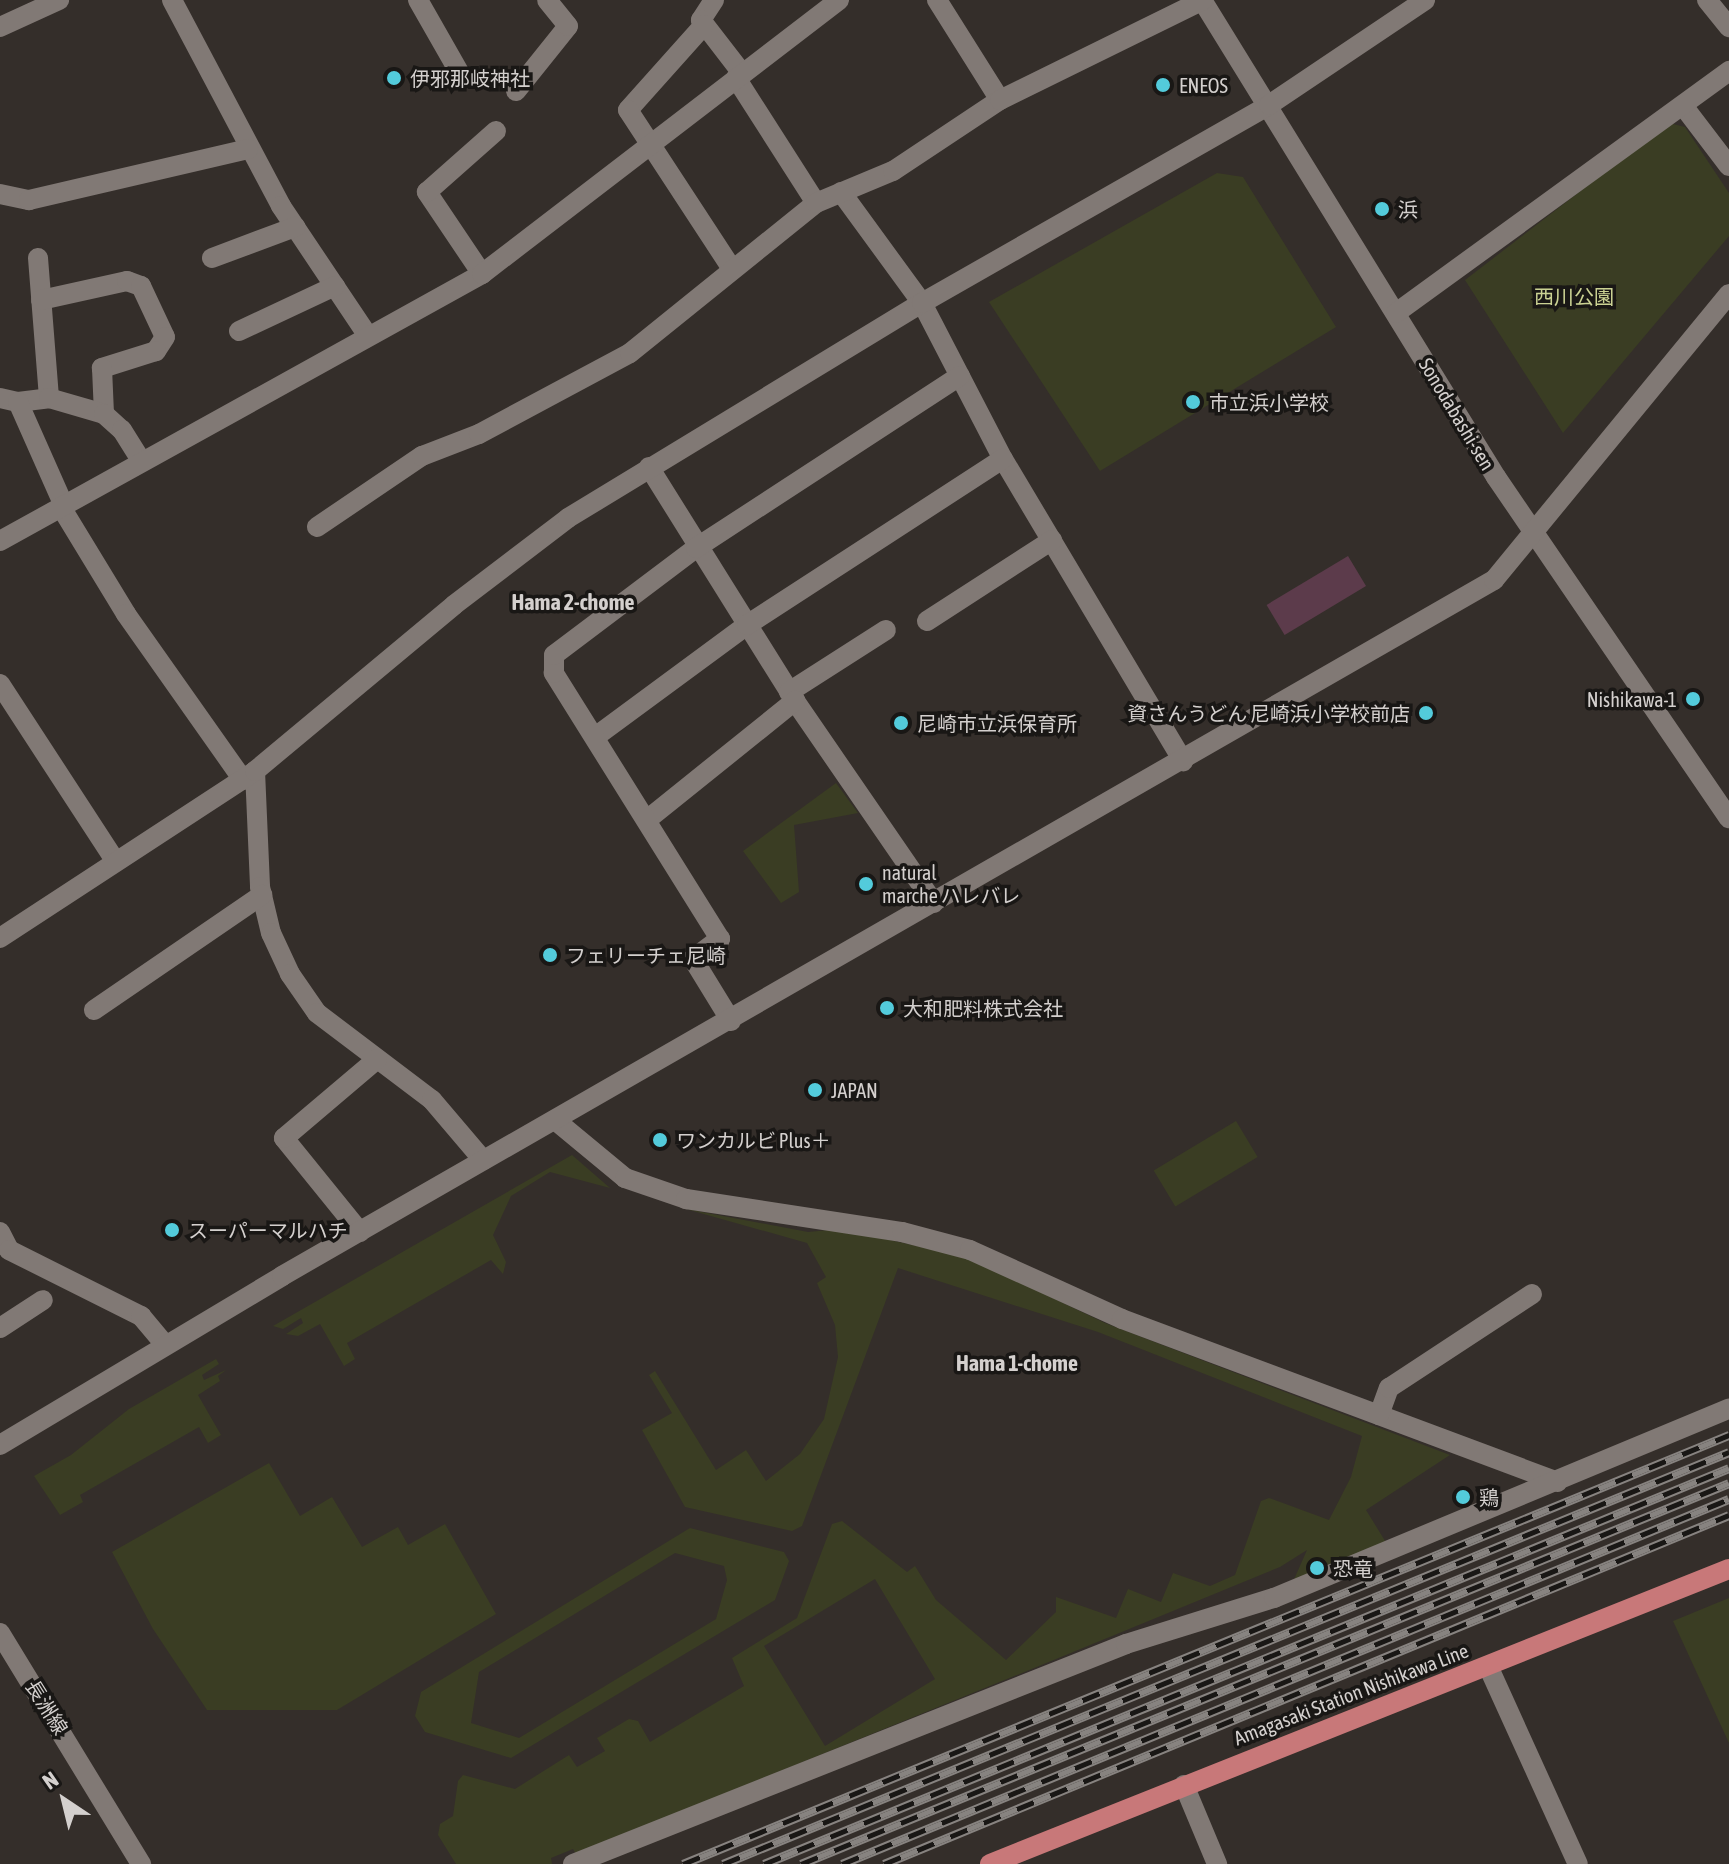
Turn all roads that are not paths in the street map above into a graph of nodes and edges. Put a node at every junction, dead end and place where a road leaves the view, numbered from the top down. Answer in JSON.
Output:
{"nodes":[{"id":1,"x":59,"y":0,"type":"edge"},
{"id":2,"x":172,"y":0,"type":"edge"},
{"id":3,"x":418,"y":0,"type":"edge"},
{"id":4,"x":547,"y":0,"type":"edge"},
{"id":5,"x":714,"y":0,"type":"edge"},
{"id":6,"x":839,"y":0,"type":"edge"},
{"id":7,"x":937,"y":0,"type":"edge"},
{"id":8,"x":1202,"y":0,"type":"edge"},
{"id":9,"x":1425,"y":0,"type":"edge"},
{"id":10,"x":1707,"y":0,"type":"edge"},
{"id":11,"x":1,"y":24,"type":"edge"},
{"id":12,"x":704,"y":25,"type":"junction"},
{"id":13,"x":1729,"y":27,"type":"edge"},
{"id":14,"x":458,"y":70,"type":"dead end"},
{"id":15,"x":1729,"y":71,"type":"edge"},
{"id":16,"x":739,"y":75,"type":"junction"},
{"id":17,"x":516,"y":91,"type":"dead end"},
{"id":18,"x":1000,"y":100,"type":"junction"},
{"id":19,"x":1269,"y":105,"type":"junction"},
{"id":20,"x":1684,"y":107,"type":"junction"},
{"id":21,"x":496,"y":131,"type":"dead end"},
{"id":22,"x":650,"y":146,"type":"junction"},
{"id":23,"x":248,"y":149,"type":"junction"},
{"id":24,"x":1729,"y":166,"type":"edge"},
{"id":25,"x":841,"y":192,"type":"junction"},
{"id":26,"x":0,"y":194,"type":"edge"},
{"id":27,"x":816,"y":203,"type":"junction"},
{"id":28,"x":295,"y":227,"type":"junction"},
{"id":29,"x":38,"y":258,"type":"dead end"},
{"id":30,"x":212,"y":258,"type":"dead end"},
{"id":31,"x":732,"y":269,"type":"junction"},
{"id":32,"x":482,"y":274,"type":"junction"},
{"id":33,"x":335,"y":286,"type":"junction"},
{"id":34,"x":1729,"y":294,"type":"edge"},
{"id":35,"x":41,"y":300,"type":"junction"},
{"id":36,"x":922,"y":303,"type":"junction"},
{"id":37,"x":1396,"y":313,"type":"junction"},
{"id":38,"x":239,"y":331,"type":"dead end"},
{"id":39,"x":368,"y":336,"type":"junction"},
{"id":40,"x":960,"y":376,"type":"junction"},
{"id":41,"x":49,"y":398,"type":"junction"},
{"id":42,"x":9,"y":400,"type":"edge"},
{"id":43,"x":104,"y":414,"type":"junction"},
{"id":44,"x":1003,"y":459,"type":"junction"},
{"id":45,"x":141,"y":460,"type":"junction"},
{"id":46,"x":649,"y":467,"type":"junction"},
{"id":47,"x":63,"y":506,"type":"junction"},
{"id":48,"x":317,"y":527,"type":"dead end"},
{"id":49,"x":1534,"y":532,"type":"junction"},
{"id":50,"x":1052,"y":540,"type":"junction"},
{"id":51,"x":0,"y":541,"type":"edge"},
{"id":52,"x":696,"y":548,"type":"junction"},
{"id":53,"x":927,"y":621,"type":"dead end"},
{"id":54,"x":747,"y":625,"type":"junction"},
{"id":55,"x":886,"y":630,"type":"dead end"},
{"id":56,"x":0,"y":684,"type":"edge"},
{"id":57,"x":792,"y":696,"type":"junction"},
{"id":58,"x":595,"y":737,"type":"junction"},
{"id":59,"x":1183,"y":761,"type":"junction"},
{"id":60,"x":249,"y":776,"type":"junction"},
{"id":61,"x":1729,"y":818,"type":"edge"},
{"id":62,"x":648,"y":819,"type":"junction"},
{"id":63,"x":116,"y":862,"type":"junction"},
{"id":64,"x":262,"y":895,"type":"junction"},
{"id":65,"x":934,"y":903,"type":"junction"},
{"id":66,"x":2,"y":933,"type":"edge"},
{"id":67,"x":94,"y":1010,"type":"dead end"},
{"id":68,"x":731,"y":1021,"type":"junction"},
{"id":69,"x":377,"y":1059,"type":"junction"},
{"id":70,"x":555,"y":1120,"type":"junction"},
{"id":71,"x":483,"y":1160,"type":"junction"},
{"id":72,"x":0,"y":1232,"type":"edge"},
{"id":73,"x":360,"y":1232,"type":"junction"},
{"id":74,"x":1532,"y":1294,"type":"dead end"},
{"id":75,"x":43,"y":1300,"type":"dead end"},
{"id":76,"x":0,"y":1328,"type":"edge"},
{"id":77,"x":165,"y":1345,"type":"junction"},
{"id":78,"x":1729,"y":1409,"type":"edge"},
{"id":79,"x":1379,"y":1415,"type":"junction"},
{"id":80,"x":0,"y":1445,"type":"edge"},
{"id":81,"x":1558,"y":1482,"type":"junction"},
{"id":82,"x":1729,"y":1569,"type":"edge"},
{"id":83,"x":0,"y":1633,"type":"edge"},
{"id":84,"x":1488,"y":1666,"type":"junction"},
{"id":85,"x":1184,"y":1785,"type":"junction"},
{"id":86,"x":141,"y":1864,"type":"edge"},
{"id":87,"x":573,"y":1864,"type":"edge"},
{"id":88,"x":990,"y":1864,"type":"edge"},
{"id":89,"x":1217,"y":1864,"type":"edge"},
{"id":90,"x":1578,"y":1864,"type":"edge"}],
"edges":[{"from":1,"to":11,"type":"street"},
{"from":2,"to":23,"type":"street"},
{"from":3,"to":14,"type":"street"},
{"from":4,"to":17,"type":"street"},
{"from":5,"to":12,"type":"street"},
{"from":6,"to":16,"type":"street"},
{"from":7,"to":18,"type":"street"},
{"from":8,"to":18,"type":"street"},
{"from":8,"to":19,"type":"street","name":"Sonodabashi-sen"},
{"from":9,"to":19,"type":"street"},
{"from":10,"to":13,"type":"street"},
{"from":12,"to":16,"type":"street"},
{"from":12,"to":22,"type":"street"},
{"from":15,"to":20,"type":"street"},
{"from":16,"to":22,"type":"street"},
{"from":16,"to":27,"type":"street"},
{"from":18,"to":25,"type":"street"},
{"from":19,"to":36,"type":"street"},
{"from":19,"to":37,"type":"street","name":"Sonodabashi-sen"},
{"from":20,"to":24,"type":"street"},
{"from":20,"to":37,"type":"street"},
{"from":21,"to":32,"type":"street"},
{"from":22,"to":31,"type":"street"},
{"from":22,"to":32,"type":"street"},
{"from":23,"to":26,"type":"street"},
{"from":23,"to":28,"type":"street"},
{"from":25,"to":27,"type":"street"},
{"from":25,"to":36,"type":"street"},
{"from":27,"to":31,"type":"street"},
{"from":28,"to":30,"type":"street"},
{"from":28,"to":33,"type":"street"},
{"from":29,"to":35,"type":"street"},
{"from":31,"to":48,"type":"street"},
{"from":32,"to":39,"type":"street"},
{"from":33,"to":38,"type":"street"},
{"from":33,"to":39,"type":"street"},
{"from":34,"to":49,"type":"street"},
{"from":35,"to":41,"type":"street"},
{"from":35,"to":43,"type":"street"},
{"from":36,"to":40,"type":"street"},
{"from":36,"to":46,"type":"street"},
{"from":37,"to":49,"type":"street","name":"Sonodabashi-sen"},
{"from":39,"to":45,"type":"street"},
{"from":40,"to":44,"type":"street"},
{"from":40,"to":52,"type":"street"},
{"from":41,"to":42,"type":"street"},
{"from":41,"to":43,"type":"street"},
{"from":42,"to":47,"type":"street"},
{"from":43,"to":45,"type":"street"},
{"from":44,"to":50,"type":"street"},
{"from":44,"to":54,"type":"street"},
{"from":45,"to":47,"type":"street"},
{"from":46,"to":52,"type":"street"},
{"from":46,"to":60,"type":"street"},
{"from":47,"to":51,"type":"street"},
{"from":47,"to":60,"type":"street"},
{"from":49,"to":59,"type":"street"},
{"from":49,"to":61,"type":"street","name":"Sonodabashi-sen"},
{"from":50,"to":53,"type":"street"},
{"from":50,"to":59,"type":"street"},
{"from":52,"to":54,"type":"street"},
{"from":52,"to":58,"type":"street"},
{"from":54,"to":57,"type":"street"},
{"from":54,"to":58,"type":"street"},
{"from":55,"to":57,"type":"street"},
{"from":56,"to":63,"type":"street"},
{"from":57,"to":62,"type":"street"},
{"from":57,"to":65,"type":"street"},
{"from":58,"to":62,"type":"street"},
{"from":59,"to":65,"type":"street"},
{"from":60,"to":63,"type":"street"},
{"from":60,"to":64,"type":"street"},
{"from":62,"to":68,"type":"street"},
{"from":63,"to":66,"type":"street"},
{"from":64,"to":67,"type":"street"},
{"from":64,"to":69,"type":"street"},
{"from":65,"to":68,"type":"street"},
{"from":68,"to":70,"type":"street"},
{"from":69,"to":71,"type":"street"},
{"from":69,"to":73,"type":"street"},
{"from":70,"to":71,"type":"street"},
{"from":70,"to":79,"type":"street"},
{"from":71,"to":73,"type":"street"},
{"from":72,"to":77,"type":"street"},
{"from":73,"to":77,"type":"street"},
{"from":74,"to":79,"type":"street"},
{"from":75,"to":76,"type":"street"},
{"from":77,"to":80,"type":"street"},
{"from":78,"to":81,"type":"street"},
{"from":79,"to":81,"type":"street"},
{"from":81,"to":87,"type":"street"},
{"from":82,"to":84,"type":"main road","name":"Amagasaki Station Nishikawa Line"},
{"from":83,"to":86,"type":"street","name":"長洲線"},
{"from":84,"to":85,"type":"main road","name":"Amagasaki Station Nishikawa Line"},
{"from":84,"to":90,"type":"street"},
{"from":85,"to":88,"type":"main road","name":"Amagasaki Station Nishikawa Line"},
{"from":85,"to":89,"type":"street"}]}
